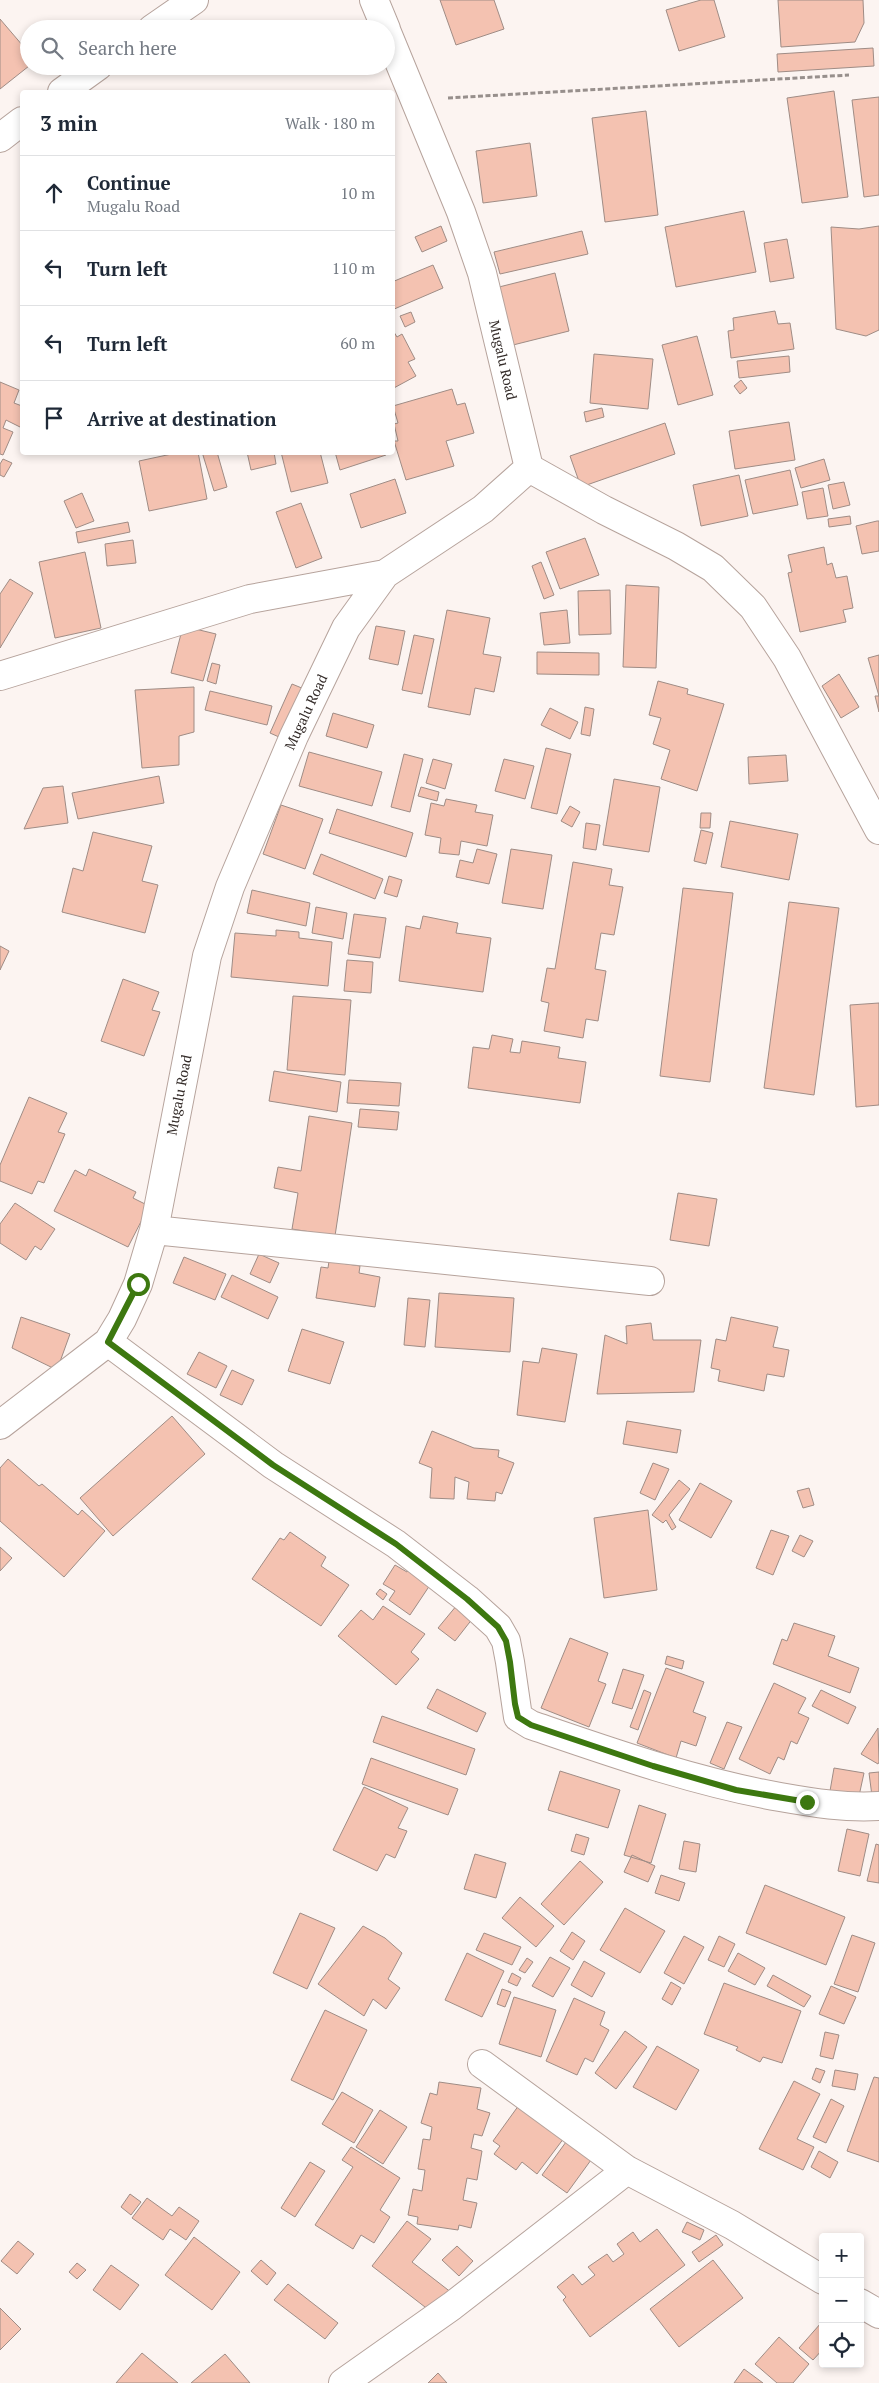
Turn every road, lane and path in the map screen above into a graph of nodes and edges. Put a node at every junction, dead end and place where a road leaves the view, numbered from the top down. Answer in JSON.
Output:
{"nodes":[{"id":1,"x":194,"y":0,"type":"edge"},
{"id":2,"x":374,"y":0,"type":"edge"},
{"id":3,"x":165,"y":20,"type":"edge"},
{"id":4,"x":382,"y":20,"type":"edge"},
{"id":5,"x":395,"y":52,"type":"edge"},
{"id":6,"x":86,"y":75,"type":"edge"},
{"id":7,"x":849,"y":76,"type":"dead end"},
{"id":8,"x":65,"y":90,"type":"edge"},
{"id":9,"x":415,"y":100,"type":"junction"},
{"id":10,"x":20,"y":123,"type":"edge"},
{"id":11,"x":0,"y":138,"type":"edge"},
{"id":12,"x":529,"y":468,"type":"junction"},
{"id":13,"x":385,"y":574,"type":"junction"},
{"id":14,"x":0,"y":676,"type":"edge"},
{"id":15,"x":879,"y":830,"type":"edge"},
{"id":16,"x":154,"y":1230,"type":"junction"},
{"id":17,"x":650,"y":1282,"type":"dead end"},
{"id":18,"x":108,"y":1342,"type":"junction"},
{"id":19,"x":0,"y":1424,"type":"edge"},
{"id":20,"x":879,"y":1806,"type":"edge"},
{"id":21,"x":482,"y":2064,"type":"dead end"},
{"id":22,"x":627,"y":2170,"type":"junction"},
{"id":23,"x":820,"y":2278,"type":"edge"},
{"id":24,"x":864,"y":2305,"type":"edge"},
{"id":25,"x":879,"y":2314,"type":"edge"},
{"id":26,"x":343,"y":2383,"type":"edge"}],
"edges":[{"from":1,"to":3,"type":"street"},
{"from":2,"to":4,"type":"street","name":"Mugalu Road"},
{"from":5,"to":9,"type":"street","name":"Mugalu Road"},
{"from":6,"to":8,"type":"street"},
{"from":7,"to":9,"type":"path"},
{"from":9,"to":12,"type":"street","name":"Mugalu Road"},
{"from":10,"to":11,"type":"street"},
{"from":12,"to":13,"type":"street","name":"Mugalu Road"},
{"from":12,"to":15,"type":"street"},
{"from":13,"to":14,"type":"street"},
{"from":13,"to":16,"type":"street","name":"Mugalu Road"},
{"from":16,"to":17,"type":"street"},
{"from":16,"to":18,"type":"street","name":"Mugalu Road"},
{"from":18,"to":19,"type":"street","name":"Mugalu Road"},
{"from":18,"to":20,"type":"street"},
{"from":21,"to":22,"type":"street"},
{"from":22,"to":23,"type":"street"},
{"from":22,"to":26,"type":"street"},
{"from":24,"to":25,"type":"street"}]}
